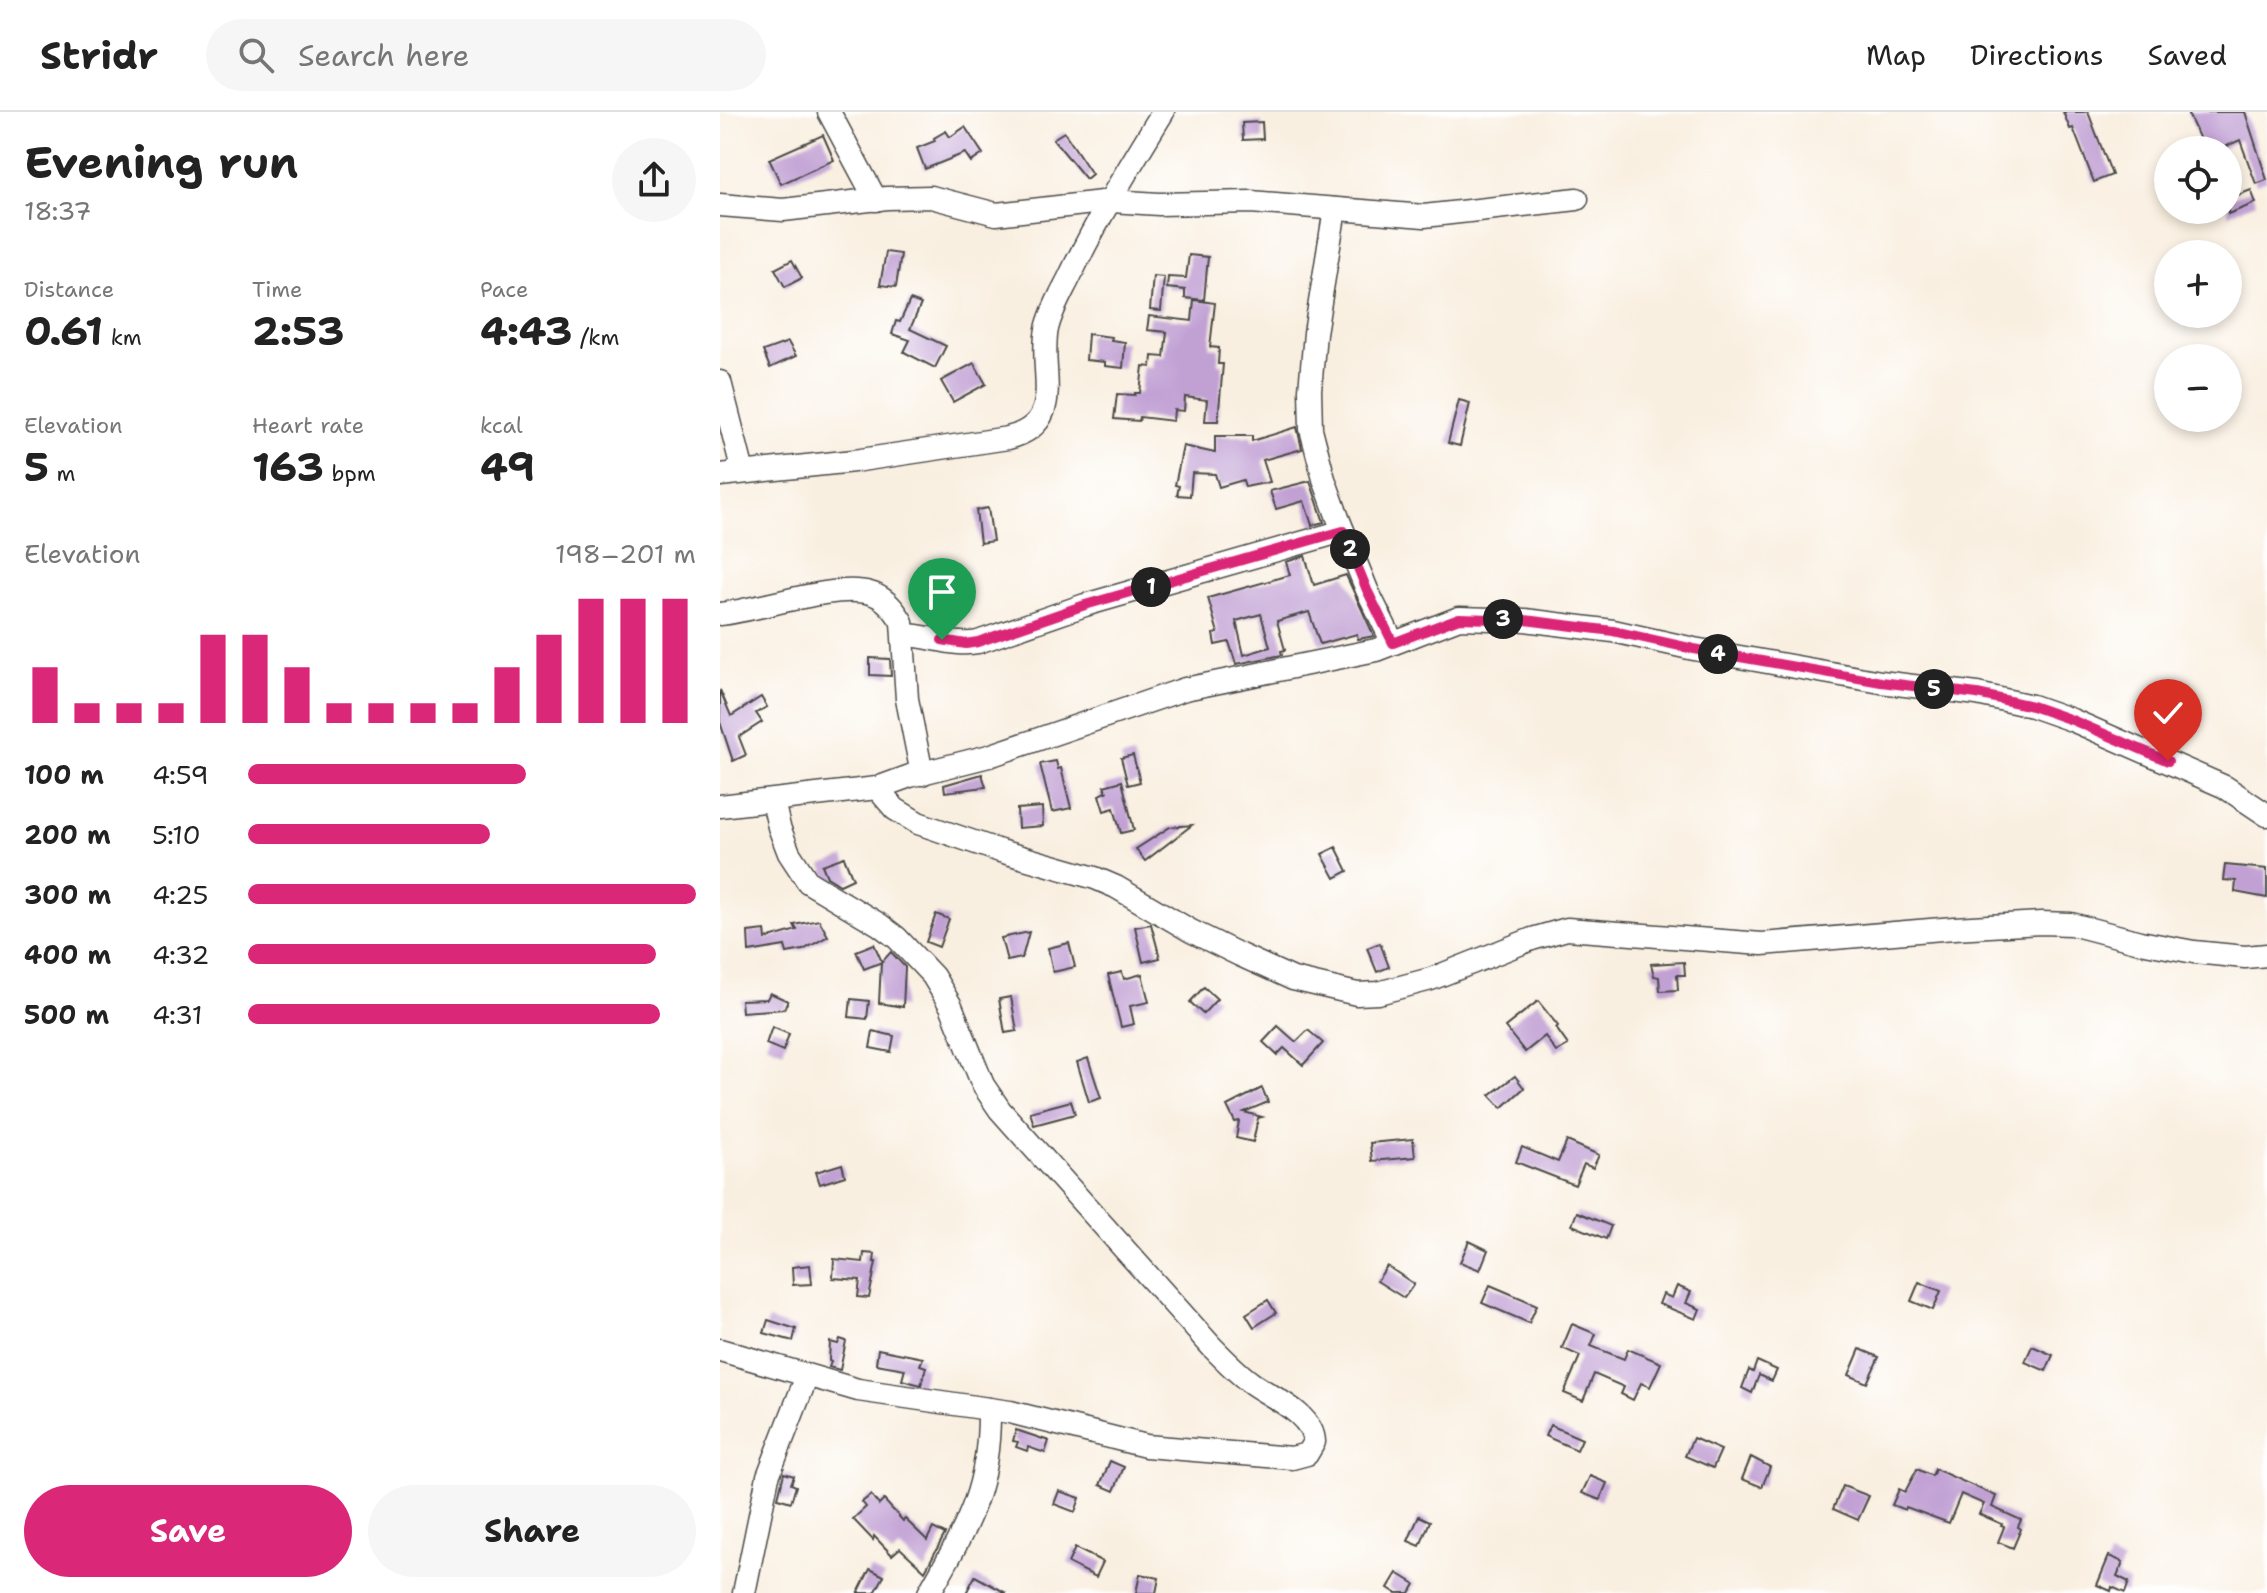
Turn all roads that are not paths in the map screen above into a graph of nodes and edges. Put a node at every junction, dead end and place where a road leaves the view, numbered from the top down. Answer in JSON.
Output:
{"nodes":[{"id":1,"x":829,"y":112,"type":"edge"},
{"id":2,"x":1163,"y":112,"type":"edge"},
{"id":3,"x":1577,"y":199,"type":"dead end"},
{"id":4,"x":876,"y":200,"type":"junction"},
{"id":5,"x":1111,"y":201,"type":"junction"},
{"id":6,"x":720,"y":205,"type":"edge"},
{"id":7,"x":1335,"y":209,"type":"junction"},
{"id":8,"x":720,"y":382,"type":"edge"},
{"id":9,"x":743,"y":472,"type":"junction"},
{"id":10,"x":720,"y":475,"type":"edge"},
{"id":11,"x":1343,"y":531,"type":"junction"},
{"id":12,"x":720,"y":614,"type":"edge"},
{"id":13,"x":904,"y":635,"type":"junction"},
{"id":14,"x":1393,"y":643,"type":"junction"},
{"id":15,"x":922,"y":774,"type":"junction"},
{"id":16,"x":877,"y":788,"type":"junction"},
{"id":17,"x":773,"y":801,"type":"junction"},
{"id":18,"x":720,"y":806,"type":"edge"},
{"id":19,"x":2267,"y":815,"type":"edge"},
{"id":20,"x":2267,"y":955,"type":"edge"},
{"id":21,"x":720,"y":1350,"type":"edge"},
{"id":22,"x":807,"y":1376,"type":"junction"},
{"id":23,"x":989,"y":1409,"type":"junction"},
{"id":24,"x":744,"y":1593,"type":"edge"},
{"id":25,"x":929,"y":1593,"type":"edge"}],
"edges":[{"from":1,"to":4,"type":"street"},
{"from":2,"to":5,"type":"street"},
{"from":3,"to":7,"type":"street"},
{"from":4,"to":5,"type":"street"},
{"from":4,"to":6,"type":"street"},
{"from":5,"to":7,"type":"street"},
{"from":5,"to":9,"type":"street"},
{"from":7,"to":11,"type":"street"},
{"from":8,"to":9,"type":"street"},
{"from":9,"to":10,"type":"street"},
{"from":11,"to":13,"type":"street"},
{"from":11,"to":14,"type":"street"},
{"from":12,"to":13,"type":"street"},
{"from":13,"to":15,"type":"street"},
{"from":14,"to":15,"type":"street"},
{"from":14,"to":19,"type":"street"},
{"from":15,"to":16,"type":"street"},
{"from":16,"to":17,"type":"street"},
{"from":16,"to":20,"type":"street"},
{"from":17,"to":18,"type":"street"},
{"from":17,"to":23,"type":"street"},
{"from":21,"to":22,"type":"street"},
{"from":22,"to":23,"type":"street"},
{"from":22,"to":24,"type":"street"},
{"from":23,"to":25,"type":"street"}]}
